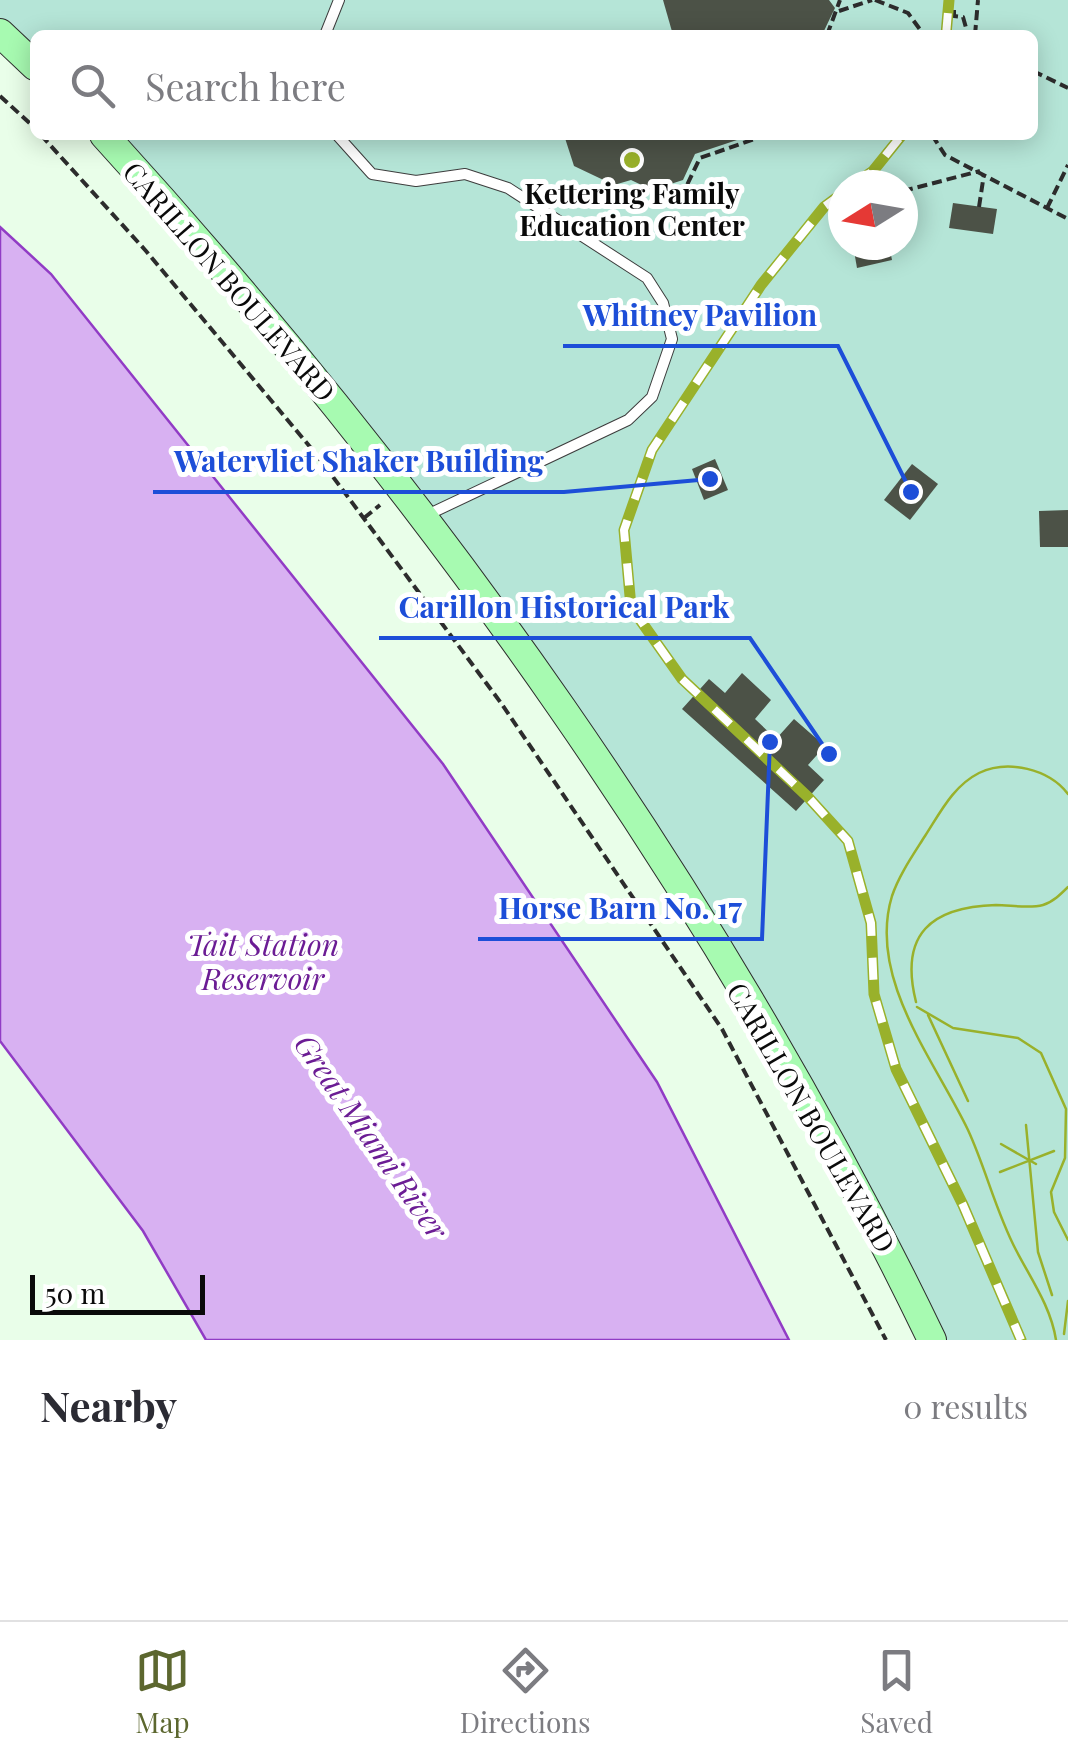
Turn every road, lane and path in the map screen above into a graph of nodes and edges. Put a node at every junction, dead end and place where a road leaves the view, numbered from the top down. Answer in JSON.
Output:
{"nodes":[{"id":1,"x":339,"y":0,"type":"edge"},
{"id":2,"x":840,"y":0,"type":"edge"},
{"id":3,"x":874,"y":0,"type":"edge"},
{"id":4,"x":978,"y":0,"type":"edge"},
{"id":5,"x":954,"y":10,"type":"dead end"},
{"id":6,"x":839,"y":11,"type":"junction"},
{"id":7,"x":327,"y":30,"type":"edge"},
{"id":8,"x":830,"y":30,"type":"edge"},
{"id":9,"x":920,"y":30,"type":"edge"},
{"id":10,"x":966,"y":30,"type":"edge"},
{"id":11,"x":975,"y":30,"type":"edge"},
{"id":12,"x":0,"y":33,"type":"edge"},
{"id":13,"x":30,"y":61,"type":"edge"},
{"id":14,"x":1038,"y":73,"type":"edge"},
{"id":15,"x":1068,"y":88,"type":"edge"},
{"id":16,"x":0,"y":96,"type":"edge"},
{"id":17,"x":30,"y":123,"type":"edge"},
{"id":18,"x":46,"y":140,"type":"edge"},
{"id":19,"x":108,"y":140,"type":"edge"},
{"id":20,"x":341,"y":140,"type":"edge"},
{"id":21,"x":752,"y":140,"type":"edge"},
{"id":22,"x":935,"y":140,"type":"edge"},
{"id":23,"x":1068,"y":165,"type":"edge"},
{"id":24,"x":982,"y":173,"type":"junction"},
{"id":25,"x":664,"y":186,"type":"dead end"},
{"id":26,"x":918,"y":188,"type":"edge"},
{"id":27,"x":978,"y":207,"type":"dead end"},
{"id":28,"x":1047,"y":208,"type":"junction"},
{"id":29,"x":1068,"y":219,"type":"edge"},
{"id":30,"x":423,"y":517,"type":"junction"},
{"id":31,"x":886,"y":1340,"type":"edge"},
{"id":32,"x":932,"y":1340,"type":"edge"}],
"edges":[{"from":1,"to":7,"type":"lane"},
{"from":2,"to":6,"type":"path"},
{"from":3,"to":6,"type":"path"},
{"from":3,"to":9,"type":"path"},
{"from":4,"to":11,"type":"path"},
{"from":5,"to":10,"type":"path"},
{"from":6,"to":8,"type":"path"},
{"from":12,"to":13,"type":"street"},
{"from":14,"to":15,"type":"path"},
{"from":16,"to":17,"type":"path"},
{"from":18,"to":31,"type":"path"},
{"from":19,"to":30,"type":"street","name":"CARILLON BOULEVARD"},
{"from":20,"to":30,"type":"lane"},
{"from":21,"to":25,"type":"path"},
{"from":22,"to":24,"type":"path"},
{"from":23,"to":28,"type":"path"},
{"from":24,"to":26,"type":"path"},
{"from":24,"to":27,"type":"path"},
{"from":24,"to":28,"type":"path"},
{"from":28,"to":29,"type":"path"},
{"from":30,"to":32,"type":"street","name":"CARILLON BOULEVARD"}]}
